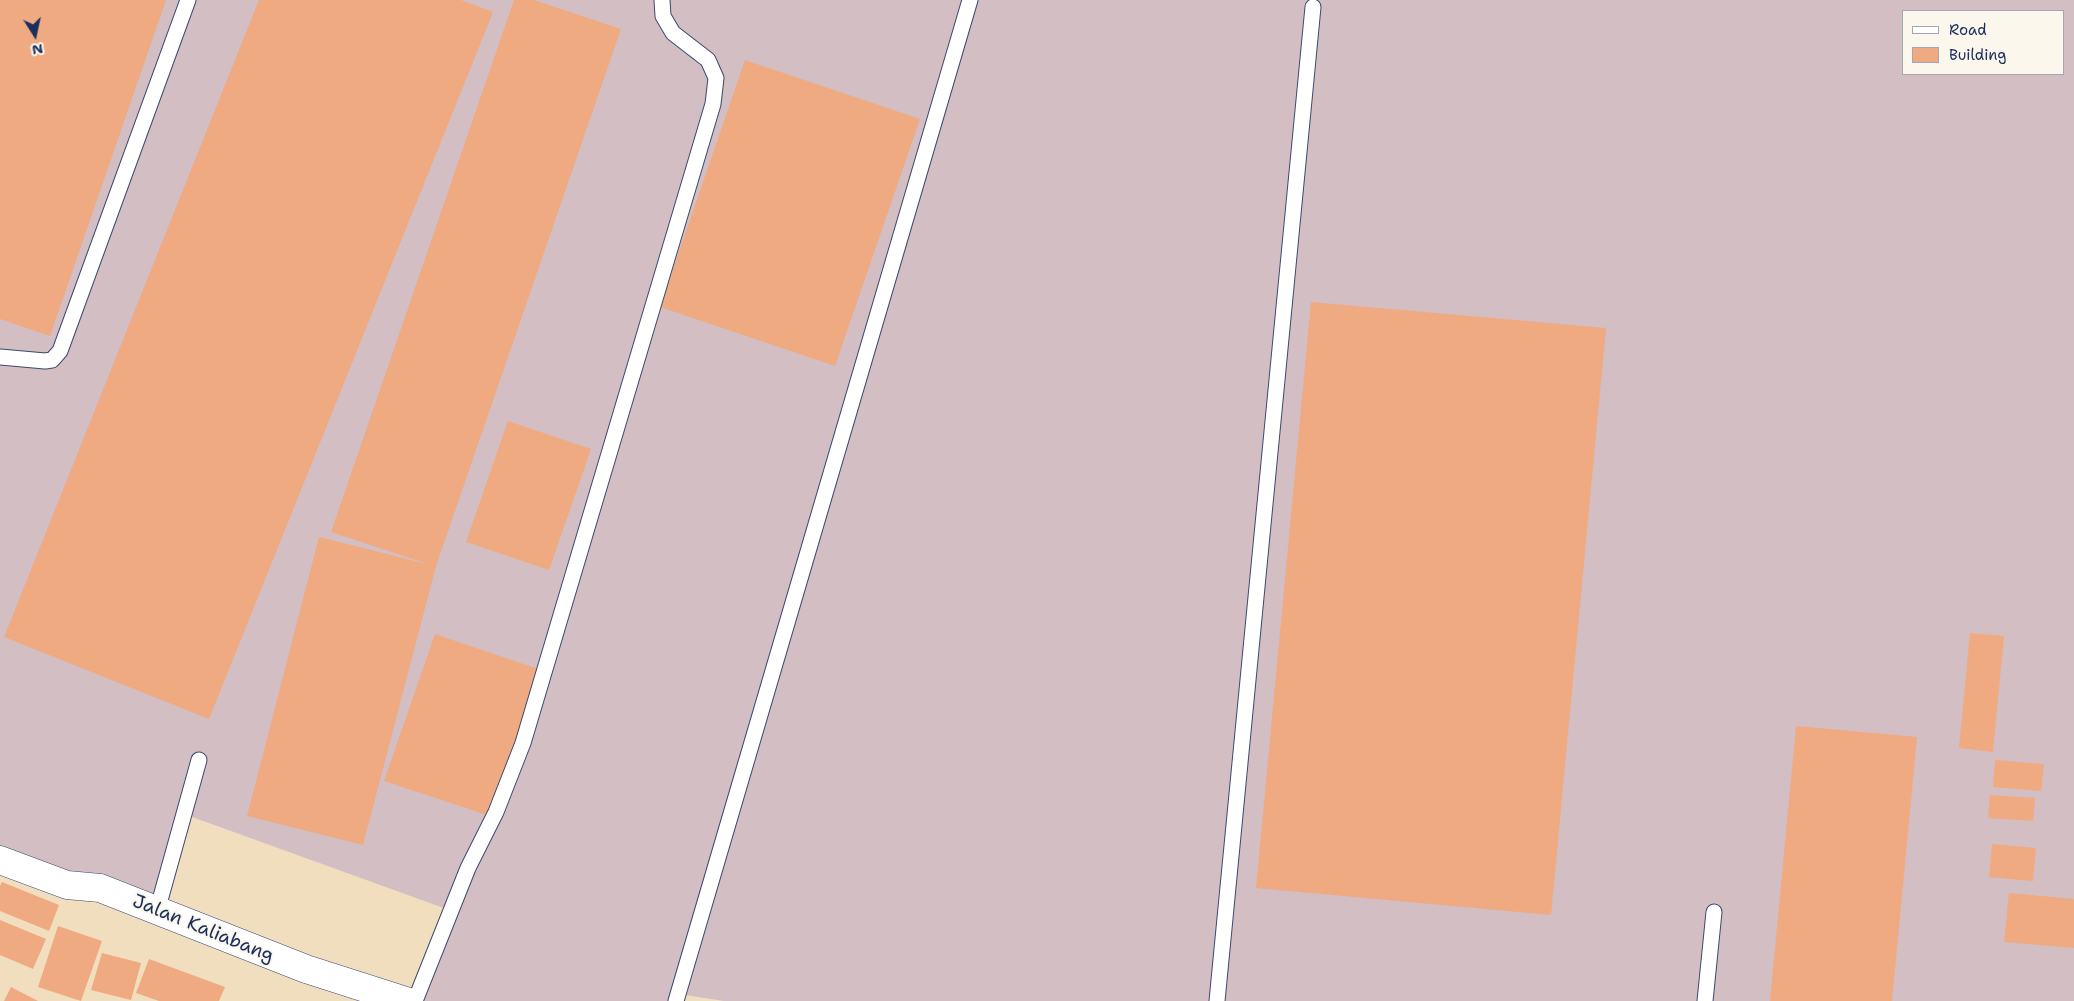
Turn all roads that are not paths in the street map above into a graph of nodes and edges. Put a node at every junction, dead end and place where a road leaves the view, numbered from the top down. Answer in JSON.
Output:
{"nodes":[{"id":1,"x":188,"y":0,"type":"edge"},
{"id":2,"x":662,"y":0,"type":"edge"},
{"id":3,"x":970,"y":0,"type":"edge"},
{"id":4,"x":1313,"y":7,"type":"dead end"},
{"id":5,"x":0,"y":357,"type":"edge"},
{"id":6,"x":199,"y":760,"type":"dead end"},
{"id":7,"x":0,"y":860,"type":"edge"},
{"id":8,"x":158,"y":911,"type":"junction"},
{"id":9,"x":1714,"y":912,"type":"dead end"},
{"id":10,"x":406,"y":1001,"type":"edge"},
{"id":11,"x":416,"y":1001,"type":"edge"},
{"id":12,"x":676,"y":1001,"type":"edge"},
{"id":13,"x":1218,"y":1001,"type":"edge"},
{"id":14,"x":1705,"y":1001,"type":"edge"}],
"edges":[{"from":1,"to":5,"type":"lane"},
{"from":2,"to":11,"type":"lane"},
{"from":3,"to":12,"type":"lane"},
{"from":4,"to":13,"type":"lane"},
{"from":6,"to":8,"type":"lane"},
{"from":7,"to":8,"type":"main road","name":"Jalan Kaliabang"},
{"from":8,"to":10,"type":"main road","name":"Jalan Kaliabang"},
{"from":9,"to":14,"type":"lane"}]}
